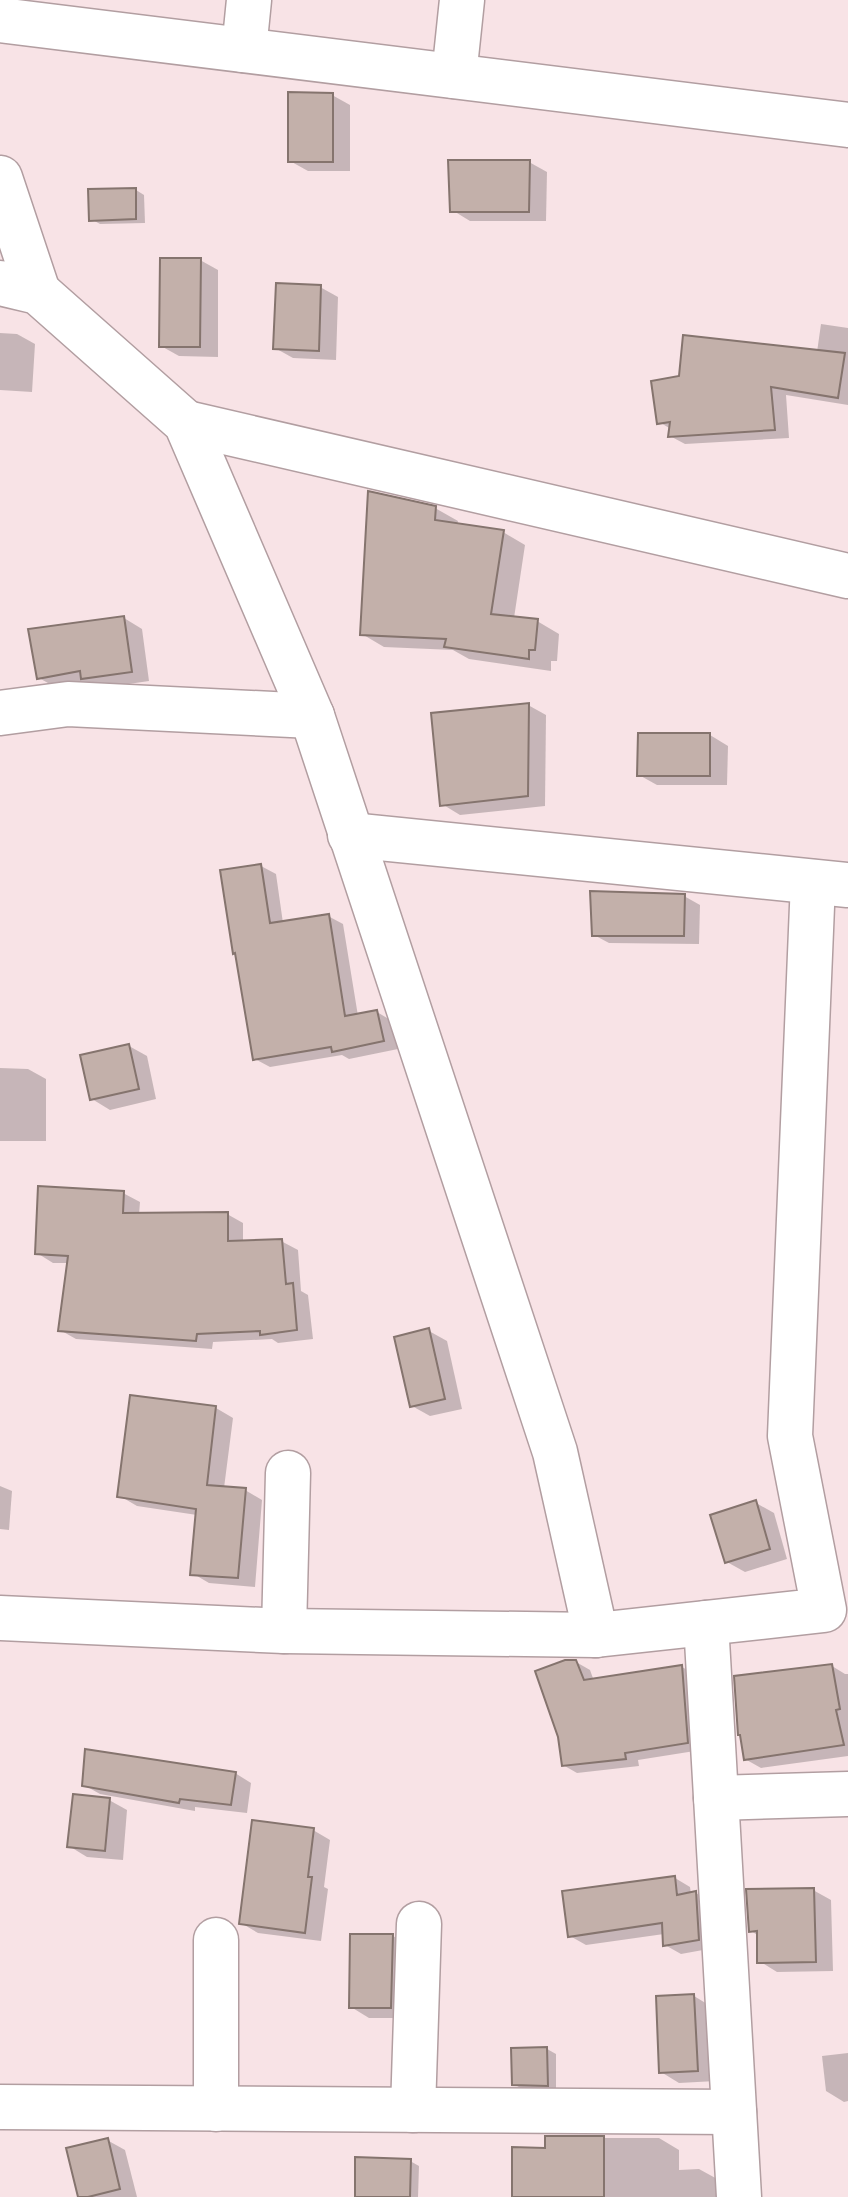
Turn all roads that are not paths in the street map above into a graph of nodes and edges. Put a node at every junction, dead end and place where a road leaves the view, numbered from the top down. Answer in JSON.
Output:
{"nodes":[{"id":1,"x":249,"y":0,"type":"edge"},
{"id":2,"x":462,"y":0,"type":"edge"},
{"id":3,"x":0,"y":20,"type":"edge"},
{"id":4,"x":244,"y":50,"type":"junction"},
{"id":5,"x":454,"y":76,"type":"junction"},
{"id":6,"x":848,"y":125,"type":"edge"},
{"id":7,"x":0,"y":178,"type":"edge"},
{"id":8,"x":19,"y":288,"type":"edge"},
{"id":9,"x":186,"y":423,"type":"junction"},
{"id":10,"x":848,"y":576,"type":"edge"},
{"id":11,"x":0,"y":713,"type":"edge"},
{"id":12,"x":312,"y":716,"type":"junction"},
{"id":13,"x":350,"y":835,"type":"junction"},
{"id":14,"x":830,"y":884,"type":"edge"},
{"id":15,"x":288,"y":1473,"type":"dead end"},
{"id":16,"x":0,"y":1618,"type":"edge"},
{"id":17,"x":706,"y":1623,"type":"junction"},
{"id":18,"x":284,"y":1631,"type":"junction"},
{"id":19,"x":596,"y":1635,"type":"junction"},
{"id":20,"x":848,"y":1794,"type":"edge"},
{"id":21,"x":716,"y":1798,"type":"junction"},
{"id":22,"x":419,"y":1924,"type":"dead end"},
{"id":23,"x":216,"y":1940,"type":"dead end"},
{"id":24,"x":0,"y":2107,"type":"edge"},
{"id":25,"x":216,"y":2109,"type":"junction"},
{"id":26,"x":413,"y":2110,"type":"junction"},
{"id":27,"x":734,"y":2112,"type":"junction"},
{"id":28,"x":739,"y":2197,"type":"edge"}],
"edges":[{"from":1,"to":4,"type":"street"},
{"from":2,"to":5,"type":"street"},
{"from":3,"to":4,"type":"street"},
{"from":4,"to":5,"type":"street"},
{"from":5,"to":6,"type":"street"},
{"from":7,"to":8,"type":"street"},
{"from":8,"to":9,"type":"street"},
{"from":9,"to":10,"type":"street"},
{"from":9,"to":12,"type":"street"},
{"from":11,"to":12,"type":"street"},
{"from":12,"to":13,"type":"street"},
{"from":13,"to":14,"type":"street"},
{"from":13,"to":19,"type":"street"},
{"from":14,"to":17,"type":"street"},
{"from":15,"to":18,"type":"street"},
{"from":16,"to":18,"type":"street"},
{"from":17,"to":19,"type":"street"},
{"from":17,"to":21,"type":"street"},
{"from":18,"to":19,"type":"street"},
{"from":20,"to":21,"type":"street"},
{"from":21,"to":27,"type":"street"},
{"from":22,"to":26,"type":"street"},
{"from":23,"to":25,"type":"street"},
{"from":24,"to":25,"type":"street"},
{"from":25,"to":26,"type":"street"},
{"from":26,"to":27,"type":"street"},
{"from":27,"to":28,"type":"street"}]}
